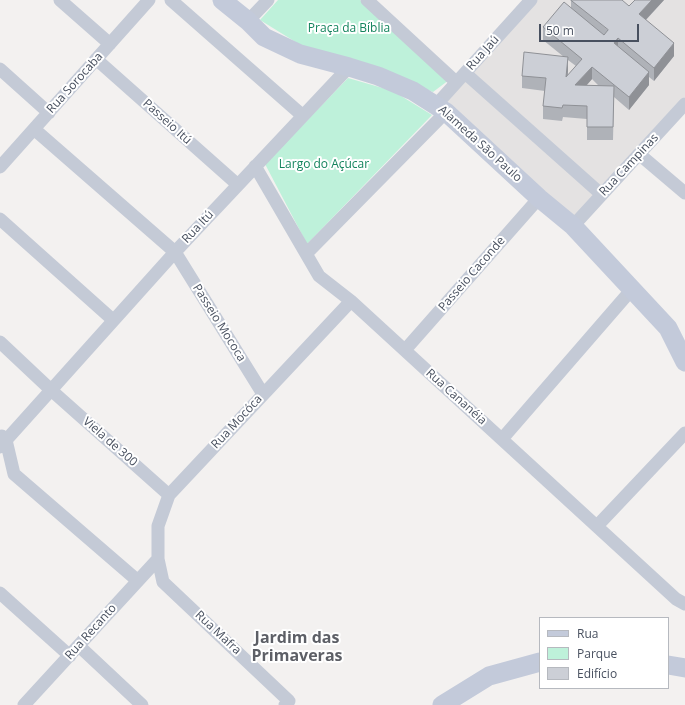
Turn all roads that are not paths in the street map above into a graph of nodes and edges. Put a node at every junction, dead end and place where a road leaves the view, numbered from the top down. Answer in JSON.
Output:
{"nodes":[{"id":1,"x":60,"y":0,"type":"edge"},
{"id":2,"x":149,"y":0,"type":"edge"},
{"id":3,"x":172,"y":0,"type":"edge"},
{"id":4,"x":222,"y":0,"type":"edge"},
{"id":5,"x":268,"y":0,"type":"edge"},
{"id":6,"x":367,"y":0,"type":"edge"},
{"id":7,"x":530,"y":0,"type":"edge"},
{"id":8,"x":248,"y":21,"type":"junction"},
{"id":9,"x":110,"y":44,"type":"junction"},
{"id":10,"x":96,"y":59,"type":"junction"},
{"id":11,"x":349,"y":67,"type":"junction"},
{"id":12,"x":0,"y":69,"type":"edge"},
{"id":13,"x":461,"y":78,"type":"junction"},
{"id":14,"x":685,"y":104,"type":"edge"},
{"id":15,"x":441,"y":108,"type":"junction"},
{"id":16,"x":49,"y":112,"type":"junction"},
{"id":17,"x":303,"y":116,"type":"junction"},
{"id":18,"x":34,"y":129,"type":"junction"},
{"id":19,"x":639,"y":154,"type":"junction"},
{"id":20,"x":255,"y":166,"type":"junction"},
{"id":21,"x":0,"y":167,"type":"edge"},
{"id":22,"x":238,"y":185,"type":"junction"},
{"id":23,"x":601,"y":194,"type":"junction"},
{"id":24,"x":685,"y":194,"type":"edge"},
{"id":25,"x":539,"y":198,"type":"junction"},
{"id":26,"x":0,"y":219,"type":"edge"},
{"id":27,"x":573,"y":226,"type":"junction"},
{"id":28,"x":175,"y":252,"type":"junction"},
{"id":29,"x":306,"y":254,"type":"junction"},
{"id":30,"x":633,"y":288,"type":"junction"},
{"id":31,"x":351,"y":301,"type":"junction"},
{"id":32,"x":113,"y":320,"type":"junction"},
{"id":33,"x":0,"y":342,"type":"edge"},
{"id":34,"x":405,"y":350,"type":"junction"},
{"id":35,"x":685,"y":362,"type":"edge"},
{"id":36,"x":51,"y":390,"type":"junction"},
{"id":37,"x":263,"y":394,"type":"junction"},
{"id":38,"x":685,"y":433,"type":"edge"},
{"id":39,"x":502,"y":439,"type":"junction"},
{"id":40,"x":2,"y":440,"type":"edge"},
{"id":41,"x":169,"y":494,"type":"junction"},
{"id":42,"x":597,"y":526,"type":"junction"},
{"id":43,"x":158,"y":559,"type":"junction"},
{"id":44,"x":138,"y":581,"type":"junction"},
{"id":45,"x":0,"y":593,"type":"edge"},
{"id":46,"x":685,"y":604,"type":"edge"},
{"id":47,"x":79,"y":646,"type":"junction"},
{"id":48,"x":70,"y":656,"type":"junction"},
{"id":49,"x":539,"y":662,"type":"edge"},
{"id":50,"x":669,"y":665,"type":"edge"},
{"id":51,"x":685,"y":668,"type":"edge"},
{"id":52,"x":287,"y":703,"type":"edge"},
{"id":53,"x":24,"y":705,"type":"edge"},
{"id":54,"x":142,"y":705,"type":"edge"},
{"id":55,"x":442,"y":705,"type":"edge"}],
"edges":[{"from":1,"to":9,"type":"street"},
{"from":2,"to":9,"type":"street","name":"Rua Sorocaba"},
{"from":3,"to":17,"type":"street"},
{"from":4,"to":8,"type":"street","name":"Alameda São Paulo"},
{"from":5,"to":8,"type":"street"},
{"from":6,"to":13,"type":"street"},
{"from":7,"to":13,"type":"street","name":"Rua Jaú"},
{"from":8,"to":11,"type":"street","name":"Alameda São Paulo"},
{"from":9,"to":10,"type":"street","name":"Rua Sorocaba"},
{"from":10,"to":16,"type":"street","name":"Rua Sorocaba"},
{"from":10,"to":22,"type":"street","name":"Passeio Itú"},
{"from":11,"to":15,"type":"street","name":"Alameda São Paulo"},
{"from":11,"to":17,"type":"street","name":"Rua Itú"},
{"from":12,"to":16,"type":"street"},
{"from":13,"to":15,"type":"street","name":"Rua Jaú"},
{"from":13,"to":23,"type":"street"},
{"from":14,"to":19,"type":"street","name":"Rua Campinas"},
{"from":15,"to":25,"type":"street","name":"Alameda São Paulo"},
{"from":15,"to":29,"type":"street","name":"Rua Jaú"},
{"from":16,"to":18,"type":"street","name":"Rua Sorocaba"},
{"from":17,"to":20,"type":"street","name":"Rua Itú"},
{"from":18,"to":21,"type":"street","name":"Rua Sorocaba"},
{"from":18,"to":28,"type":"street"},
{"from":19,"to":23,"type":"street","name":"Rua Campinas"},
{"from":19,"to":24,"type":"street"},
{"from":20,"to":22,"type":"street","name":"Rua Itú"},
{"from":20,"to":29,"type":"street","name":"Rua Cananéia"},
{"from":22,"to":28,"type":"street","name":"Rua Itú"},
{"from":23,"to":27,"type":"street","name":"Rua Campinas"},
{"from":25,"to":27,"type":"street","name":"Alameda São Paulo"},
{"from":25,"to":34,"type":"street","name":"Passeio Caconde"},
{"from":26,"to":32,"type":"street"},
{"from":27,"to":30,"type":"street","name":"Alameda São Paulo"},
{"from":28,"to":32,"type":"street","name":"Rua Itú"},
{"from":28,"to":37,"type":"street","name":"Passeio Mococa"},
{"from":29,"to":31,"type":"street","name":"Rua Cananéia"},
{"from":30,"to":35,"type":"street","name":"Alameda São Paulo"},
{"from":30,"to":39,"type":"street"},
{"from":31,"to":34,"type":"street","name":"Rua Cananéia"},
{"from":31,"to":37,"type":"street","name":"Rua Mocóca"},
{"from":32,"to":36,"type":"street","name":"Rua Itú"},
{"from":33,"to":36,"type":"street","name":"Viela de 300"},
{"from":34,"to":39,"type":"street","name":"Rua Cananéia"},
{"from":36,"to":40,"type":"street","name":"Rua Itú"},
{"from":36,"to":41,"type":"street","name":"Viela de 300"},
{"from":37,"to":41,"type":"street","name":"Rua Mocóca"},
{"from":38,"to":42,"type":"street"},
{"from":39,"to":42,"type":"street","name":"Rua Cananéia"},
{"from":40,"to":44,"type":"street"},
{"from":41,"to":43,"type":"street","name":"Rua Mocóca"},
{"from":42,"to":46,"type":"street","name":"Rua Cananéia"},
{"from":43,"to":44,"type":"street","name":"Rua Recanto"},
{"from":43,"to":52,"type":"street","name":"Rua Mafra"},
{"from":44,"to":47,"type":"street","name":"Rua Recanto"},
{"from":45,"to":48,"type":"street"},
{"from":47,"to":48,"type":"street","name":"Rua Recanto"},
{"from":47,"to":54,"type":"street"},
{"from":48,"to":53,"type":"street","name":"Rua Recanto"},
{"from":49,"to":55,"type":"street"},
{"from":50,"to":51,"type":"street"}]}
